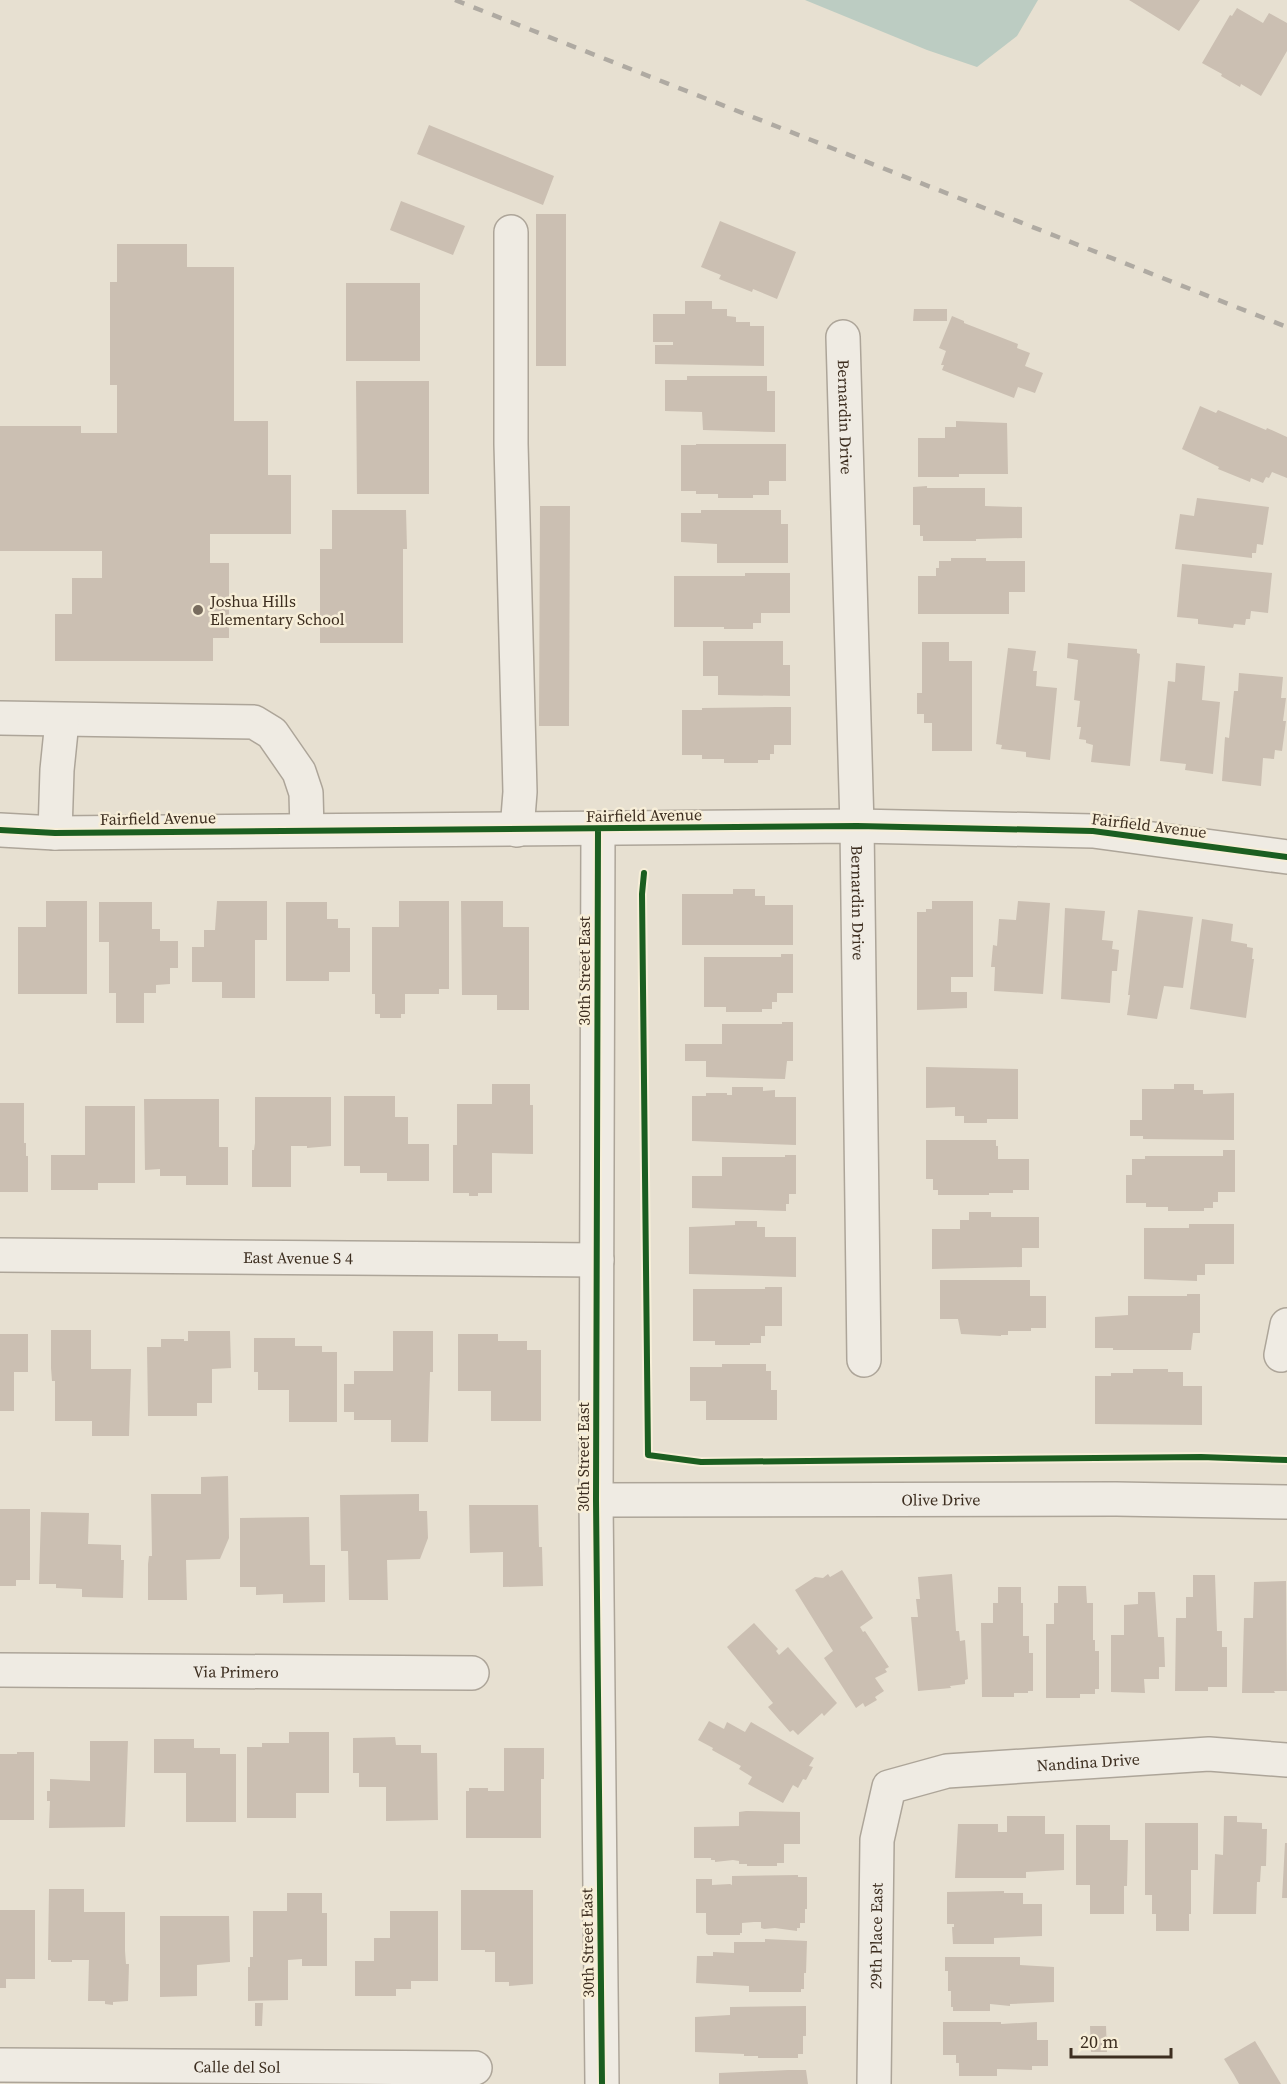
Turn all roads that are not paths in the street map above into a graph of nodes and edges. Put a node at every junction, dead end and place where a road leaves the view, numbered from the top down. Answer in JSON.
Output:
{"nodes":[{"id":1,"x":511,"y":232,"type":"dead end"},
{"id":2,"x":843,"y":337,"type":"dead end"},
{"id":3,"x":0,"y":718,"type":"edge"},
{"id":4,"x":62,"y":720,"type":"junction"},
{"id":5,"x":857,"y":826,"type":"junction"},
{"id":6,"x":598,"y":829,"type":"junction"},
{"id":7,"x":0,"y":830,"type":"edge"},
{"id":8,"x":307,"y":830,"type":"junction"},
{"id":9,"x":517,"y":830,"type":"junction"},
{"id":10,"x":55,"y":833,"type":"junction"},
{"id":11,"x":1287,"y":857,"type":"edge"},
{"id":12,"x":0,"y":1255,"type":"edge"},
{"id":13,"x":597,"y":1260,"type":"junction"},
{"id":14,"x":864,"y":1360,"type":"dead end"},
{"id":15,"x":596,"y":1500,"type":"junction"},
{"id":16,"x":1287,"y":1502,"type":"edge"},
{"id":17,"x":0,"y":1670,"type":"edge"},
{"id":18,"x":472,"y":1673,"type":"dead end"},
{"id":19,"x":1287,"y":1760,"type":"edge"},
{"id":20,"x":889,"y":1787,"type":"joint"},
{"id":21,"x":0,"y":2065,"type":"edge"},
{"id":22,"x":475,"y":2068,"type":"dead end"},
{"id":23,"x":602,"y":2084,"type":"edge"},
{"id":24,"x":874,"y":2084,"type":"edge"}],
"edges":[{"from":1,"to":9,"type":"street"},
{"from":2,"to":5,"type":"street","name":"Bernardin Drive"},
{"from":3,"to":4,"type":"street"},
{"from":4,"to":8,"type":"street"},
{"from":4,"to":10,"type":"street"},
{"from":5,"to":6,"type":"street","name":"Fairfield Avenue"},
{"from":5,"to":11,"type":"street","name":"Fairfield Avenue"},
{"from":5,"to":14,"type":"street","name":"Bernardin Drive"},
{"from":6,"to":9,"type":"street","name":"Fairfield Avenue"},
{"from":6,"to":13,"type":"street","name":"30th Street East"},
{"from":7,"to":10,"type":"street","name":"Fairfield Avenue"},
{"from":8,"to":9,"type":"street","name":"Fairfield Avenue"},
{"from":8,"to":10,"type":"street","name":"Fairfield Avenue"},
{"from":12,"to":13,"type":"street","name":"East Avenue S 4"},
{"from":13,"to":15,"type":"street","name":"30th Street East"},
{"from":15,"to":16,"type":"street","name":"Olive Drive"},
{"from":15,"to":23,"type":"street","name":"30th Street East"},
{"from":17,"to":18,"type":"street","name":"Via Primero"},
{"from":19,"to":20,"type":"street","name":"Nandina Drive"},
{"from":20,"to":24,"type":"street","name":"29th Place East"},
{"from":21,"to":22,"type":"street","name":"Calle del Sol"}]}
